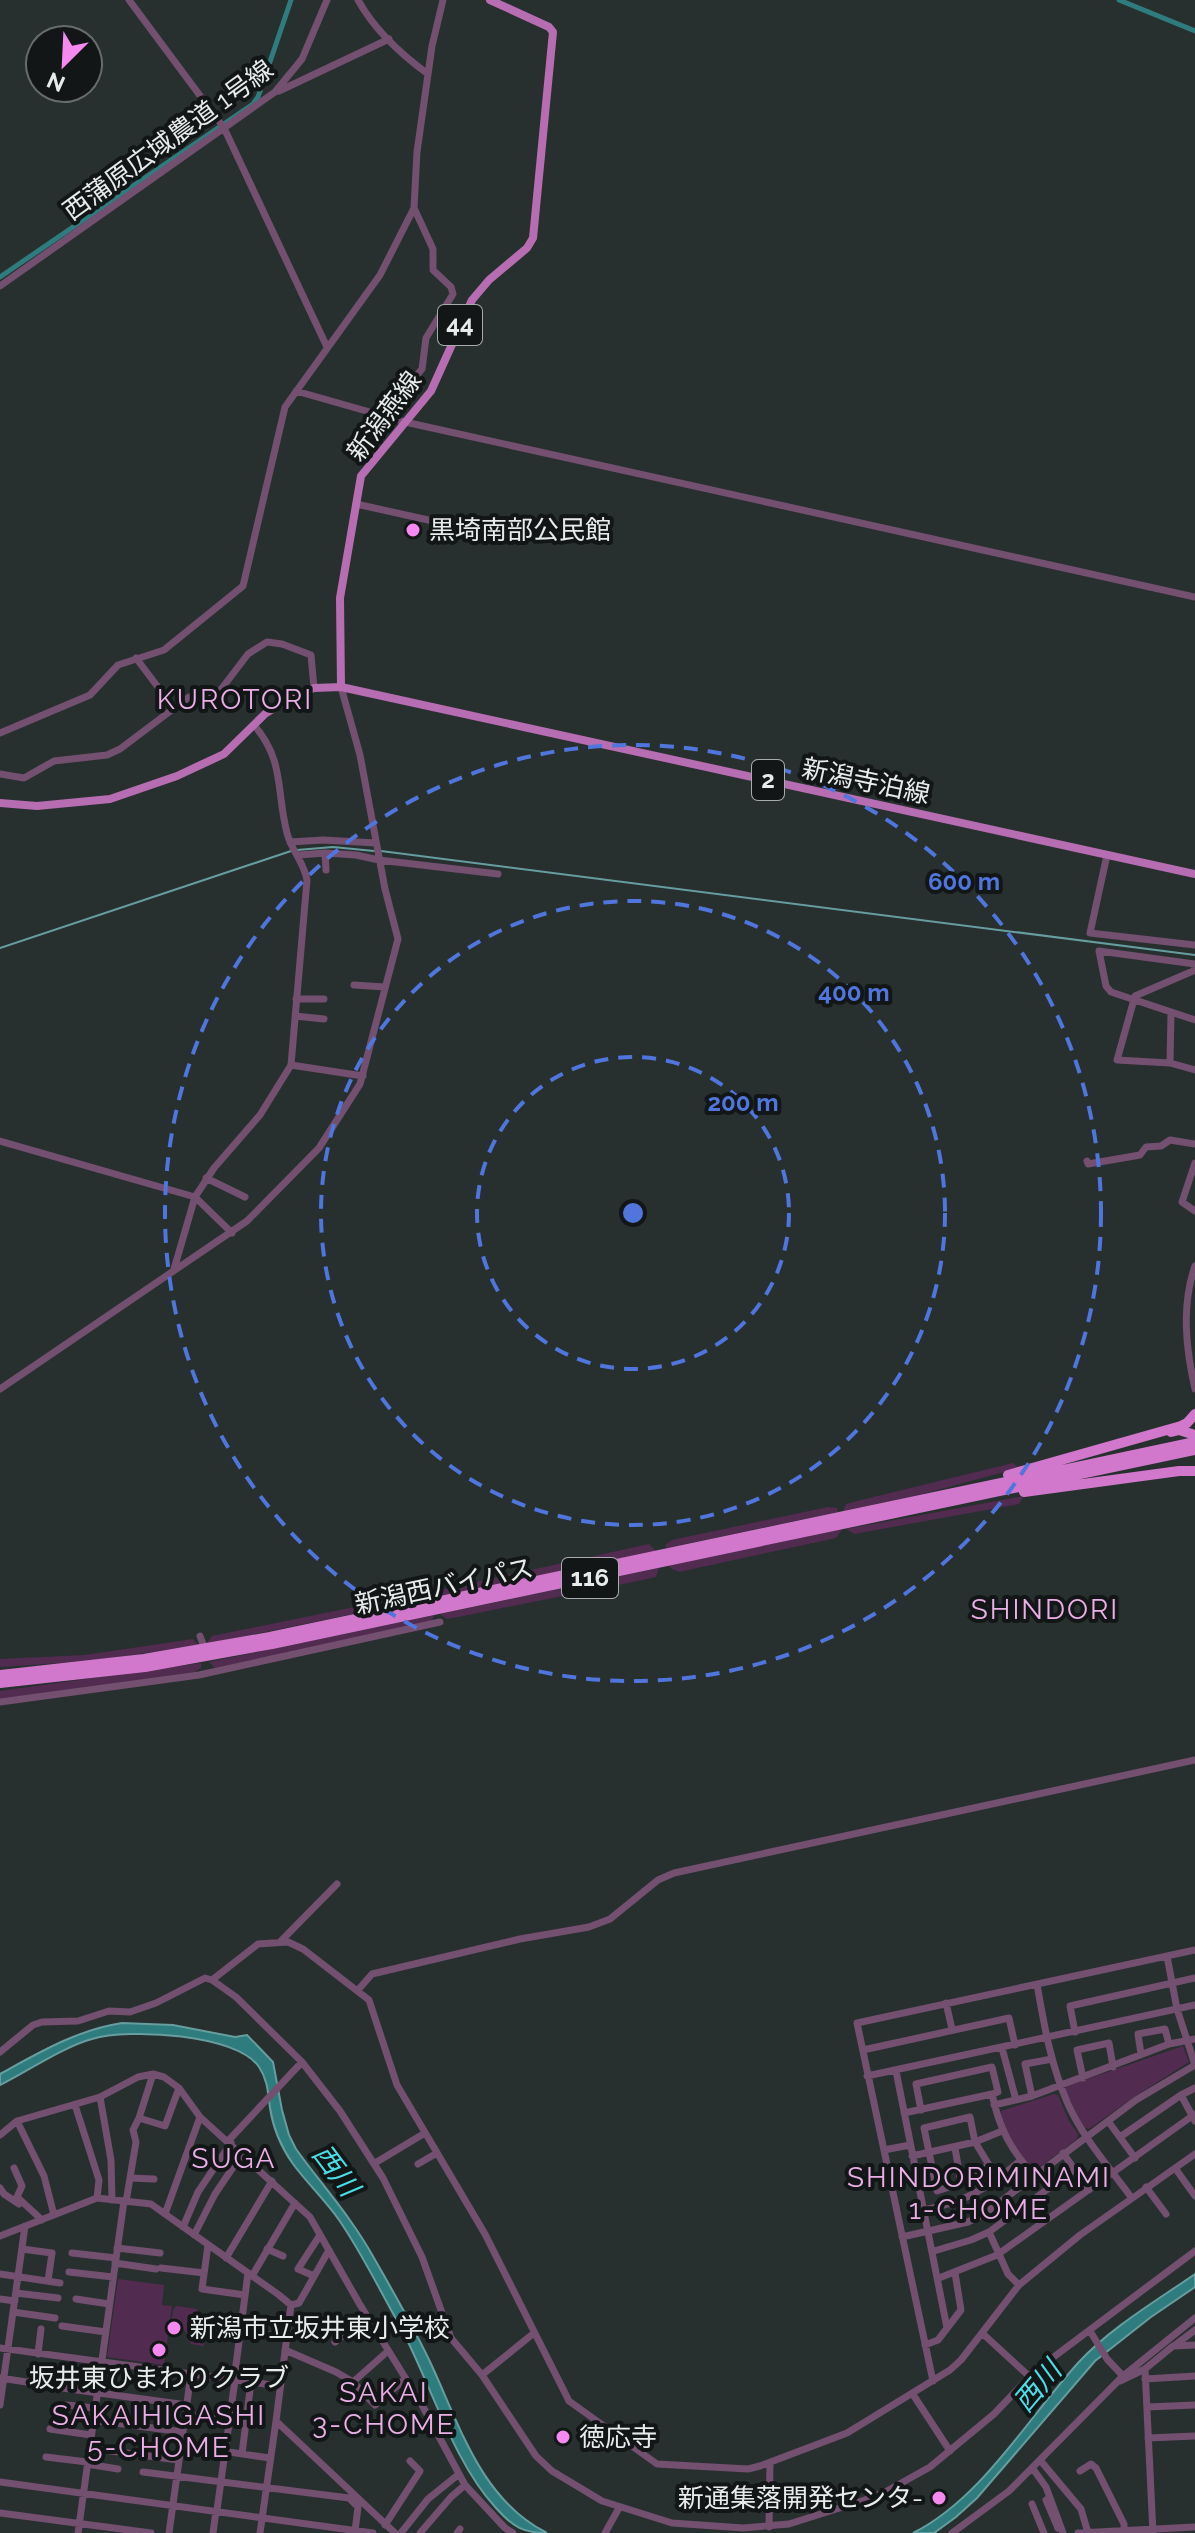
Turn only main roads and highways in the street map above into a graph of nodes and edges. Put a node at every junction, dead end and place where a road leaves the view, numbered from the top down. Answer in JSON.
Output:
{"nodes":[{"id":1,"x":490,"y":0,"type":"edge"},
{"id":2,"x":341,"y":687,"type":"junction"},
{"id":3,"x":0,"y":803,"type":"edge"},
{"id":4,"x":1195,"y":874,"type":"edge"},
{"id":5,"x":1195,"y":1414,"type":"edge"},
{"id":6,"x":1146,"y":1435,"type":"junction"},
{"id":7,"x":1195,"y":1435,"type":"edge"},
{"id":8,"x":1195,"y":1442,"type":"edge"},
{"id":9,"x":1175,"y":1450,"type":"junction"},
{"id":10,"x":1195,"y":1450,"type":"edge"},
{"id":11,"x":1195,"y":1465,"type":"edge"},
{"id":12,"x":1179,"y":1471,"type":"junction"},
{"id":13,"x":1195,"y":1471,"type":"edge"},
{"id":14,"x":938,"y":1500,"type":"junction"},
{"id":15,"x":0,"y":1673,"type":"edge"},
{"id":16,"x":34,"y":1676,"type":"junction"},
{"id":17,"x":0,"y":1685,"type":"edge"}],
"edges":[{"from":1,"to":2,"type":"main road","name":"新潟燕線","number":"44"},
{"from":2,"to":3,"type":"main road","number":"2"},
{"from":2,"to":4,"type":"main road","name":"新潟寺泊線","number":"2"},
{"from":5,"to":6,"type":"highway"},
{"from":6,"to":7,"type":"highway"},
{"from":6,"to":14,"type":"highway"},
{"from":8,"to":9,"type":"highway","number":"116"},
{"from":9,"to":10,"type":"highway","number":"116"},
{"from":9,"to":14,"type":"highway","name":"新潟西バイパス","number":"116"},
{"from":11,"to":12,"type":"highway"},
{"from":12,"to":13,"type":"highway"},
{"from":12,"to":14,"type":"highway"},
{"from":14,"to":16,"type":"highway","name":"新潟西バイパス","number":"116"},
{"from":15,"to":16,"type":"highway","name":"新潟西バイパス","number":"116"},
{"from":16,"to":17,"type":"highway"}]}
